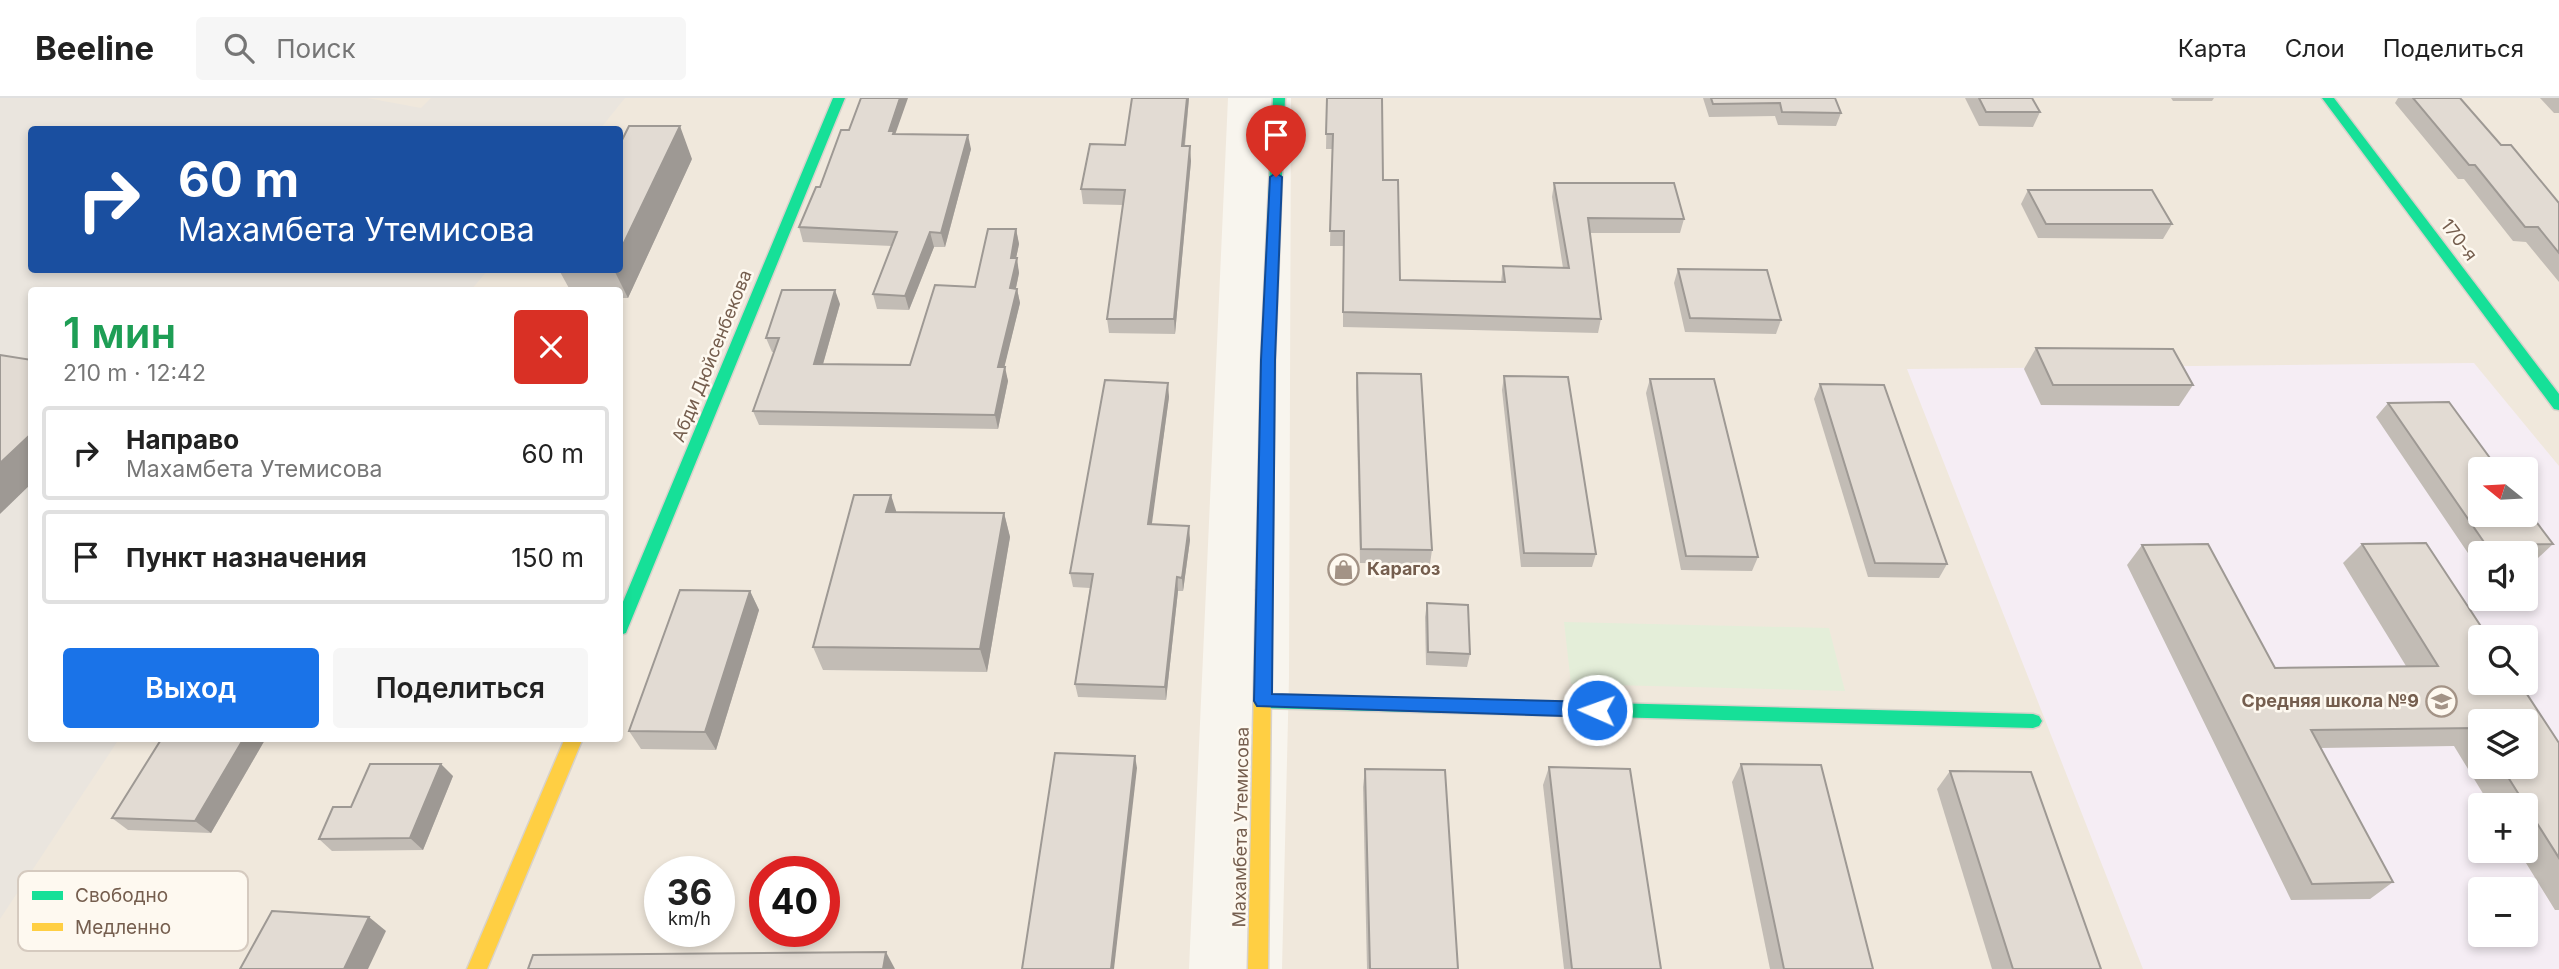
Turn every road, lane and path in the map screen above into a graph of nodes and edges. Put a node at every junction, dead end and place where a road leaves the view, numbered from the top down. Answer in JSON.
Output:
{"nodes":[{"id":1,"x":839,"y":98,"type":"edge"},
{"id":2,"x":1279,"y":98,"type":"edge"},
{"id":3,"x":2328,"y":98,"type":"edge"},
{"id":4,"x":2559,"y":405,"type":"edge"},
{"id":5,"x":623,"y":621,"type":"edge"},
{"id":6,"x":1263,"y":701,"type":"junction"},
{"id":7,"x":2033,"y":721,"type":"dead end"},
{"id":8,"x":572,"y":742,"type":"edge"},
{"id":9,"x":477,"y":969,"type":"edge"},
{"id":10,"x":1258,"y":969,"type":"edge"}],
"edges":[{"from":1,"to":5,"type":"street","name":"Абди Дюйсенбекова"},
{"from":2,"to":6,"type":"street","name":"Махамбета Утемисова"},
{"from":3,"to":4,"type":"street","name":"170-я"},
{"from":6,"to":7,"type":"street"},
{"from":6,"to":10,"type":"street","name":"Махамбета Утемисова"},
{"from":8,"to":9,"type":"street"}]}
